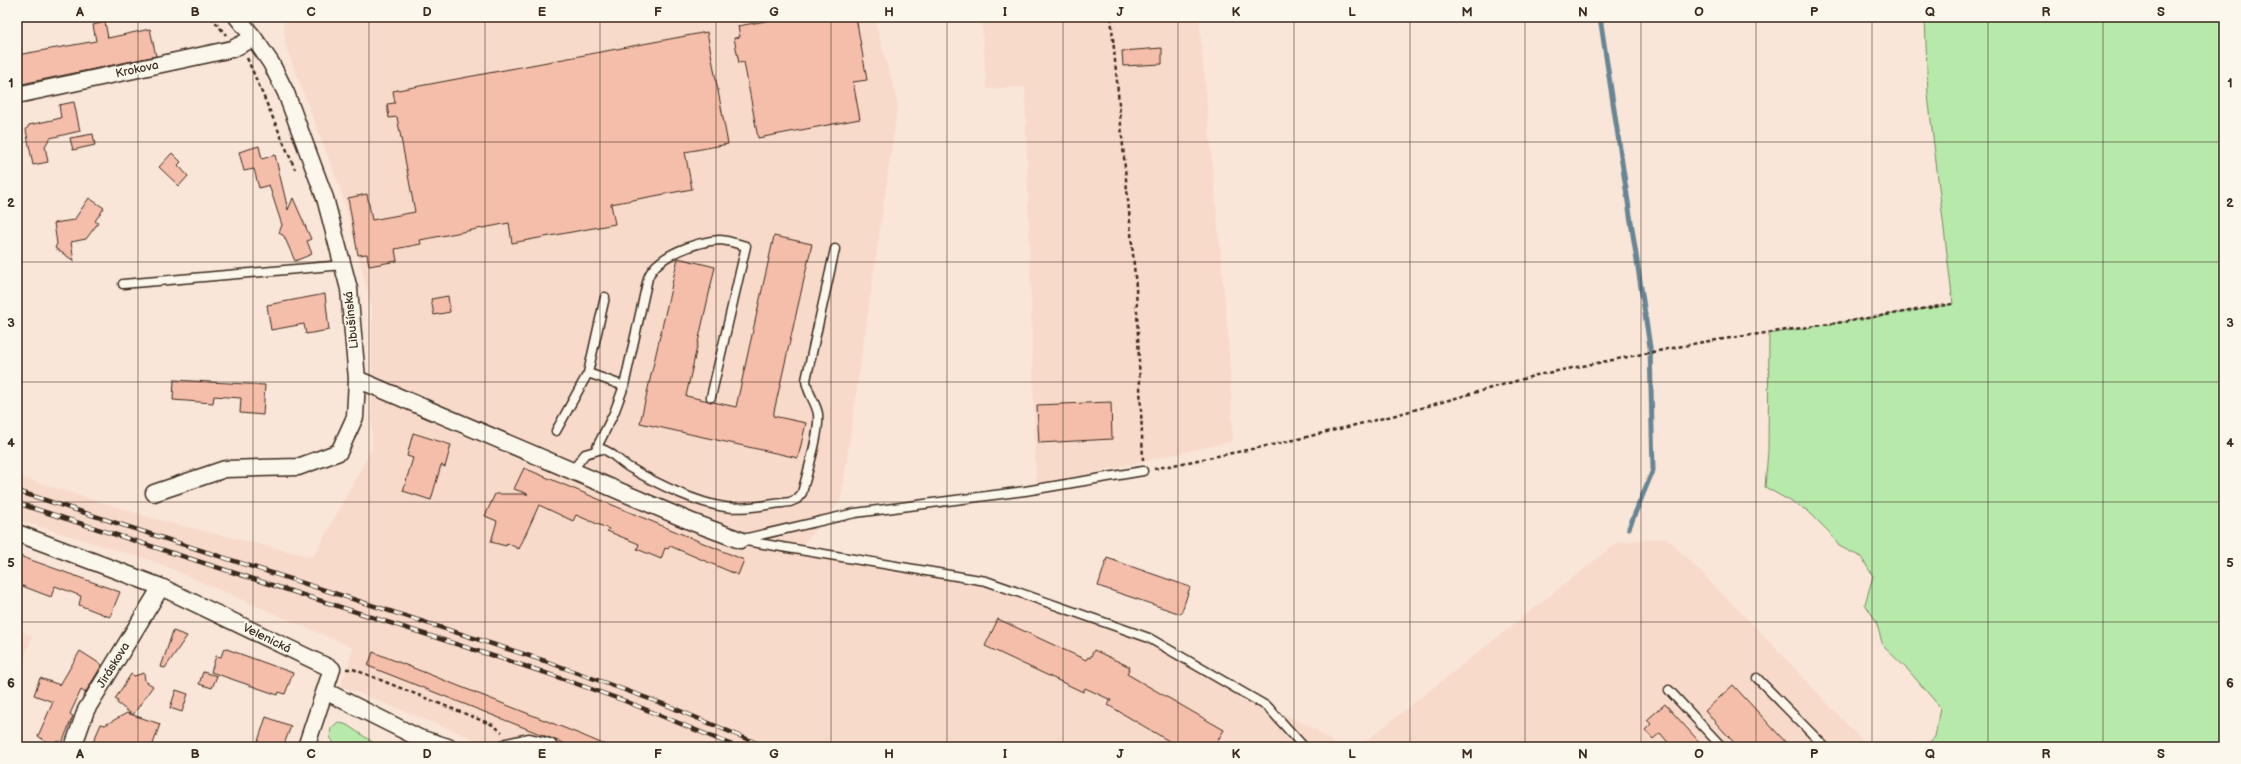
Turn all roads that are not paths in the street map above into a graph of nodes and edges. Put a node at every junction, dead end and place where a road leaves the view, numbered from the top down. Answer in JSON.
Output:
{"nodes":[{"id":1,"x":237,"y":17,"type":"edge"},
{"id":2,"x":254,"y":38,"type":"junction"},
{"id":3,"x":17,"y":95,"type":"edge"},
{"id":4,"x":835,"y":249,"type":"dead end"},
{"id":5,"x":343,"y":265,"type":"junction"},
{"id":6,"x":123,"y":284,"type":"dead end"},
{"id":7,"x":605,"y":297,"type":"dead end"},
{"id":8,"x":588,"y":373,"type":"junction"},
{"id":9,"x":357,"y":379,"type":"junction"},
{"id":10,"x":624,"y":386,"type":"junction"},
{"id":11,"x":711,"y":397,"type":"dead end"},
{"id":12,"x":556,"y":430,"type":"dead end"},
{"id":13,"x":596,"y":449,"type":"junction"},
{"id":14,"x":572,"y":471,"type":"junction"},
{"id":15,"x":1143,"y":471,"type":"road end"},
{"id":16,"x":154,"y":492,"type":"dead end"},
{"id":17,"x":17,"y":533,"type":"edge"},
{"id":18,"x":740,"y":540,"type":"junction"},
{"id":19,"x":161,"y":587,"type":"junction"},
{"id":20,"x":1757,"y":678,"type":"dead end"},
{"id":21,"x":1669,"y":690,"type":"dead end"},
{"id":22,"x":325,"y":691,"type":"junction"},
{"id":23,"x":509,"y":746,"type":"edge"},
{"id":24,"x":73,"y":747,"type":"edge"},
{"id":25,"x":306,"y":747,"type":"edge"},
{"id":26,"x":448,"y":747,"type":"edge"},
{"id":27,"x":549,"y":747,"type":"edge"},
{"id":28,"x":1304,"y":747,"type":"edge"},
{"id":29,"x":1722,"y":747,"type":"edge"},
{"id":30,"x":1825,"y":747,"type":"edge"}],
"edges":[{"from":1,"to":2,"type":"street","name":"Libušínská"},
{"from":2,"to":3,"type":"street","name":"Krokova"},
{"from":2,"to":5,"type":"street","name":"Libušínská"},
{"from":4,"to":13,"type":"lane"},
{"from":5,"to":6,"type":"lane"},
{"from":5,"to":9,"type":"street","name":"Libušínská"},
{"from":7,"to":8,"type":"lane"},
{"from":8,"to":10,"type":"lane"},
{"from":8,"to":12,"type":"lane"},
{"from":9,"to":14,"type":"street"},
{"from":9,"to":16,"type":"street","name":"Libušínská"},
{"from":10,"to":11,"type":"lane"},
{"from":10,"to":13,"type":"lane"},
{"from":13,"to":14,"type":"lane"},
{"from":14,"to":18,"type":"street"},
{"from":15,"to":18,"type":"lane"},
{"from":17,"to":19,"type":"street","name":"Velenická"},
{"from":18,"to":28,"type":"lane"},
{"from":19,"to":22,"type":"street","name":"Velenická"},
{"from":19,"to":24,"type":"street","name":"Jiráskova"},
{"from":20,"to":30,"type":"lane"},
{"from":21,"to":29,"type":"lane"},
{"from":22,"to":25,"type":"street"},
{"from":22,"to":26,"type":"street"},
{"from":23,"to":27,"type":"street"}]}
